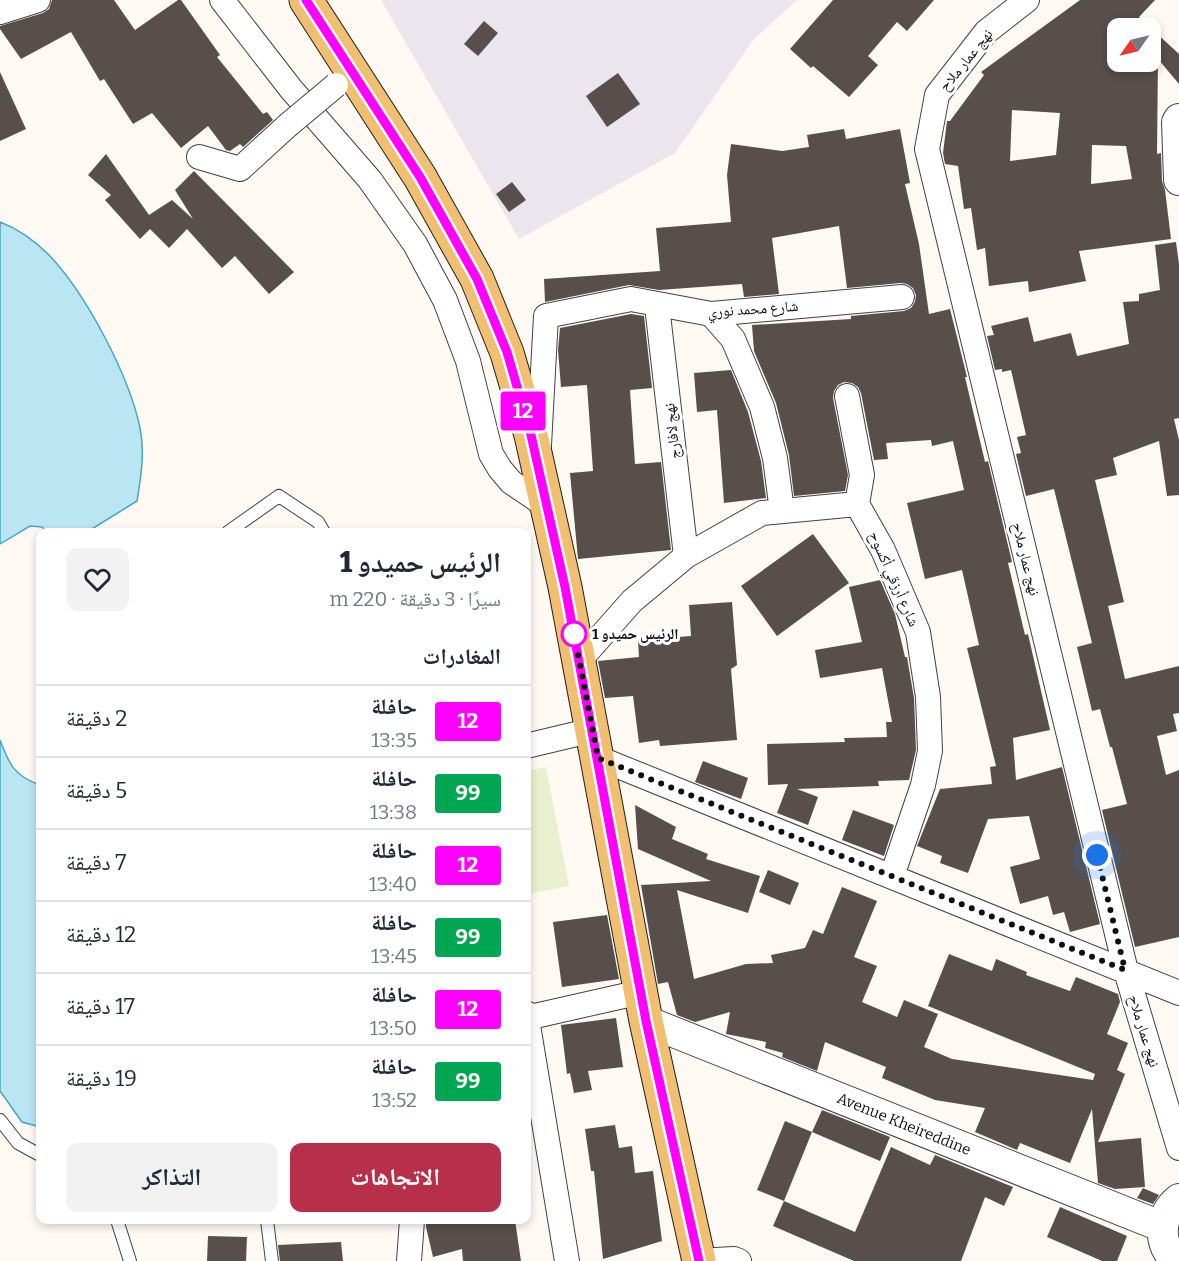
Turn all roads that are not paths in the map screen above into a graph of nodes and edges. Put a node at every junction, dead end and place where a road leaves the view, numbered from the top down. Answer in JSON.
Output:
{"nodes":[{"id":1,"x":38,"y":0,"type":"edge"},
{"id":2,"x":222,"y":0,"type":"edge"},
{"id":3,"x":306,"y":0,"type":"edge"},
{"id":4,"x":1027,"y":0,"type":"edge"},
{"id":5,"x":0,"y":12,"type":"edge"},
{"id":6,"x":344,"y":80,"type":"junction"},
{"id":7,"x":1179,"y":119,"type":"edge"},
{"id":8,"x":199,"y":157,"type":"dead end"},
{"id":9,"x":1179,"y":180,"type":"edge"},
{"id":10,"x":903,"y":297,"type":"dead end"},
{"id":11,"x":657,"y":306,"type":"junction"},
{"id":12,"x":711,"y":314,"type":"junction"},
{"id":13,"x":847,"y":396,"type":"dead end"},
{"id":14,"x":538,"y":472,"type":"junction"},
{"id":15,"x":857,"y":504,"type":"junction"},
{"id":16,"x":545,"y":505,"type":"junction"},
{"id":17,"x":782,"y":511,"type":"junction"},
{"id":18,"x":234,"y":528,"type":"edge"},
{"id":19,"x":322,"y":528,"type":"edge"},
{"id":20,"x":686,"y":556,"type":"junction"},
{"id":21,"x":579,"y":662,"type":"junction"},
{"id":22,"x":595,"y":744,"type":"junction"},
{"id":23,"x":531,"y":746,"type":"edge"},
{"id":24,"x":892,"y":876,"type":"junction"},
{"id":25,"x":1125,"y":970,"type":"junction"},
{"id":26,"x":1179,"y":993,"type":"edge"},
{"id":27,"x":643,"y":1007,"type":"junction"},
{"id":28,"x":531,"y":1018,"type":"edge"},
{"id":29,"x":531,"y":1042,"type":"edge"},
{"id":30,"x":0,"y":1120,"type":"edge"},
{"id":31,"x":1179,"y":1148,"type":"edge"},
{"id":32,"x":36,"y":1153,"type":"edge"},
{"id":33,"x":1179,"y":1199,"type":"edge"},
{"id":34,"x":118,"y":1224,"type":"edge"},
{"id":35,"x":267,"y":1224,"type":"edge"},
{"id":36,"x":412,"y":1224,"type":"edge"},
{"id":37,"x":1163,"y":1227,"type":"junction"},
{"id":38,"x":130,"y":1261,"type":"edge"},
{"id":39,"x":272,"y":1261,"type":"edge"},
{"id":40,"x":409,"y":1261,"type":"edge"},
{"id":41,"x":567,"y":1261,"type":"edge"},
{"id":42,"x":698,"y":1261,"type":"edge"},
{"id":43,"x":739,"y":1261,"type":"edge"},
{"id":44,"x":1176,"y":1261,"type":"edge"}],
"edges":[{"from":1,"to":5,"type":"street"},
{"from":2,"to":16,"type":"street"},
{"from":3,"to":6,"type":"main road"},
{"from":4,"to":25,"type":"street","name":"نهج عمار ملاح"},
{"from":6,"to":8,"type":"street","bridge":true},
{"from":6,"to":14,"type":"main road"},
{"from":7,"to":9,"type":"street"},
{"from":10,"to":12,"type":"street","name":"شارع محمد نوري"},
{"from":11,"to":12,"type":"street","name":"شارع محمد نوري"},
{"from":11,"to":14,"type":"street","name":"شارع محمد نوري"},
{"from":11,"to":20,"type":"street","name":"نهج لافارج"},
{"from":12,"to":17,"type":"street"},
{"from":13,"to":15,"type":"street"},
{"from":14,"to":16,"type":"main road"},
{"from":15,"to":17,"type":"street"},
{"from":15,"to":24,"type":"street","name":"شارع أرزقي أكسوح"},
{"from":16,"to":21,"type":"main road"},
{"from":17,"to":20,"type":"street"},
{"from":18,"to":19,"type":"lane"},
{"from":20,"to":21,"type":"street"},
{"from":21,"to":22,"type":"main road"},
{"from":22,"to":23,"type":"street"},
{"from":22,"to":24,"type":"street"},
{"from":22,"to":27,"type":"main road"},
{"from":24,"to":25,"type":"street"},
{"from":25,"to":26,"type":"street"},
{"from":25,"to":31,"type":"street","name":"نهج عمار ملاح"},
{"from":27,"to":28,"type":"street"},
{"from":27,"to":37,"type":"street","name":"Avenue Kheireddine"},
{"from":27,"to":42,"type":"main road"},
{"from":29,"to":41,"type":"street"},
{"from":30,"to":32,"type":"lane"},
{"from":33,"to":37,"type":"street"},
{"from":34,"to":38,"type":"lane"},
{"from":35,"to":39,"type":"lane"},
{"from":36,"to":40,"type":"street"},
{"from":37,"to":44,"type":"street"},
{"from":42,"to":43,"type":"street"}]}
